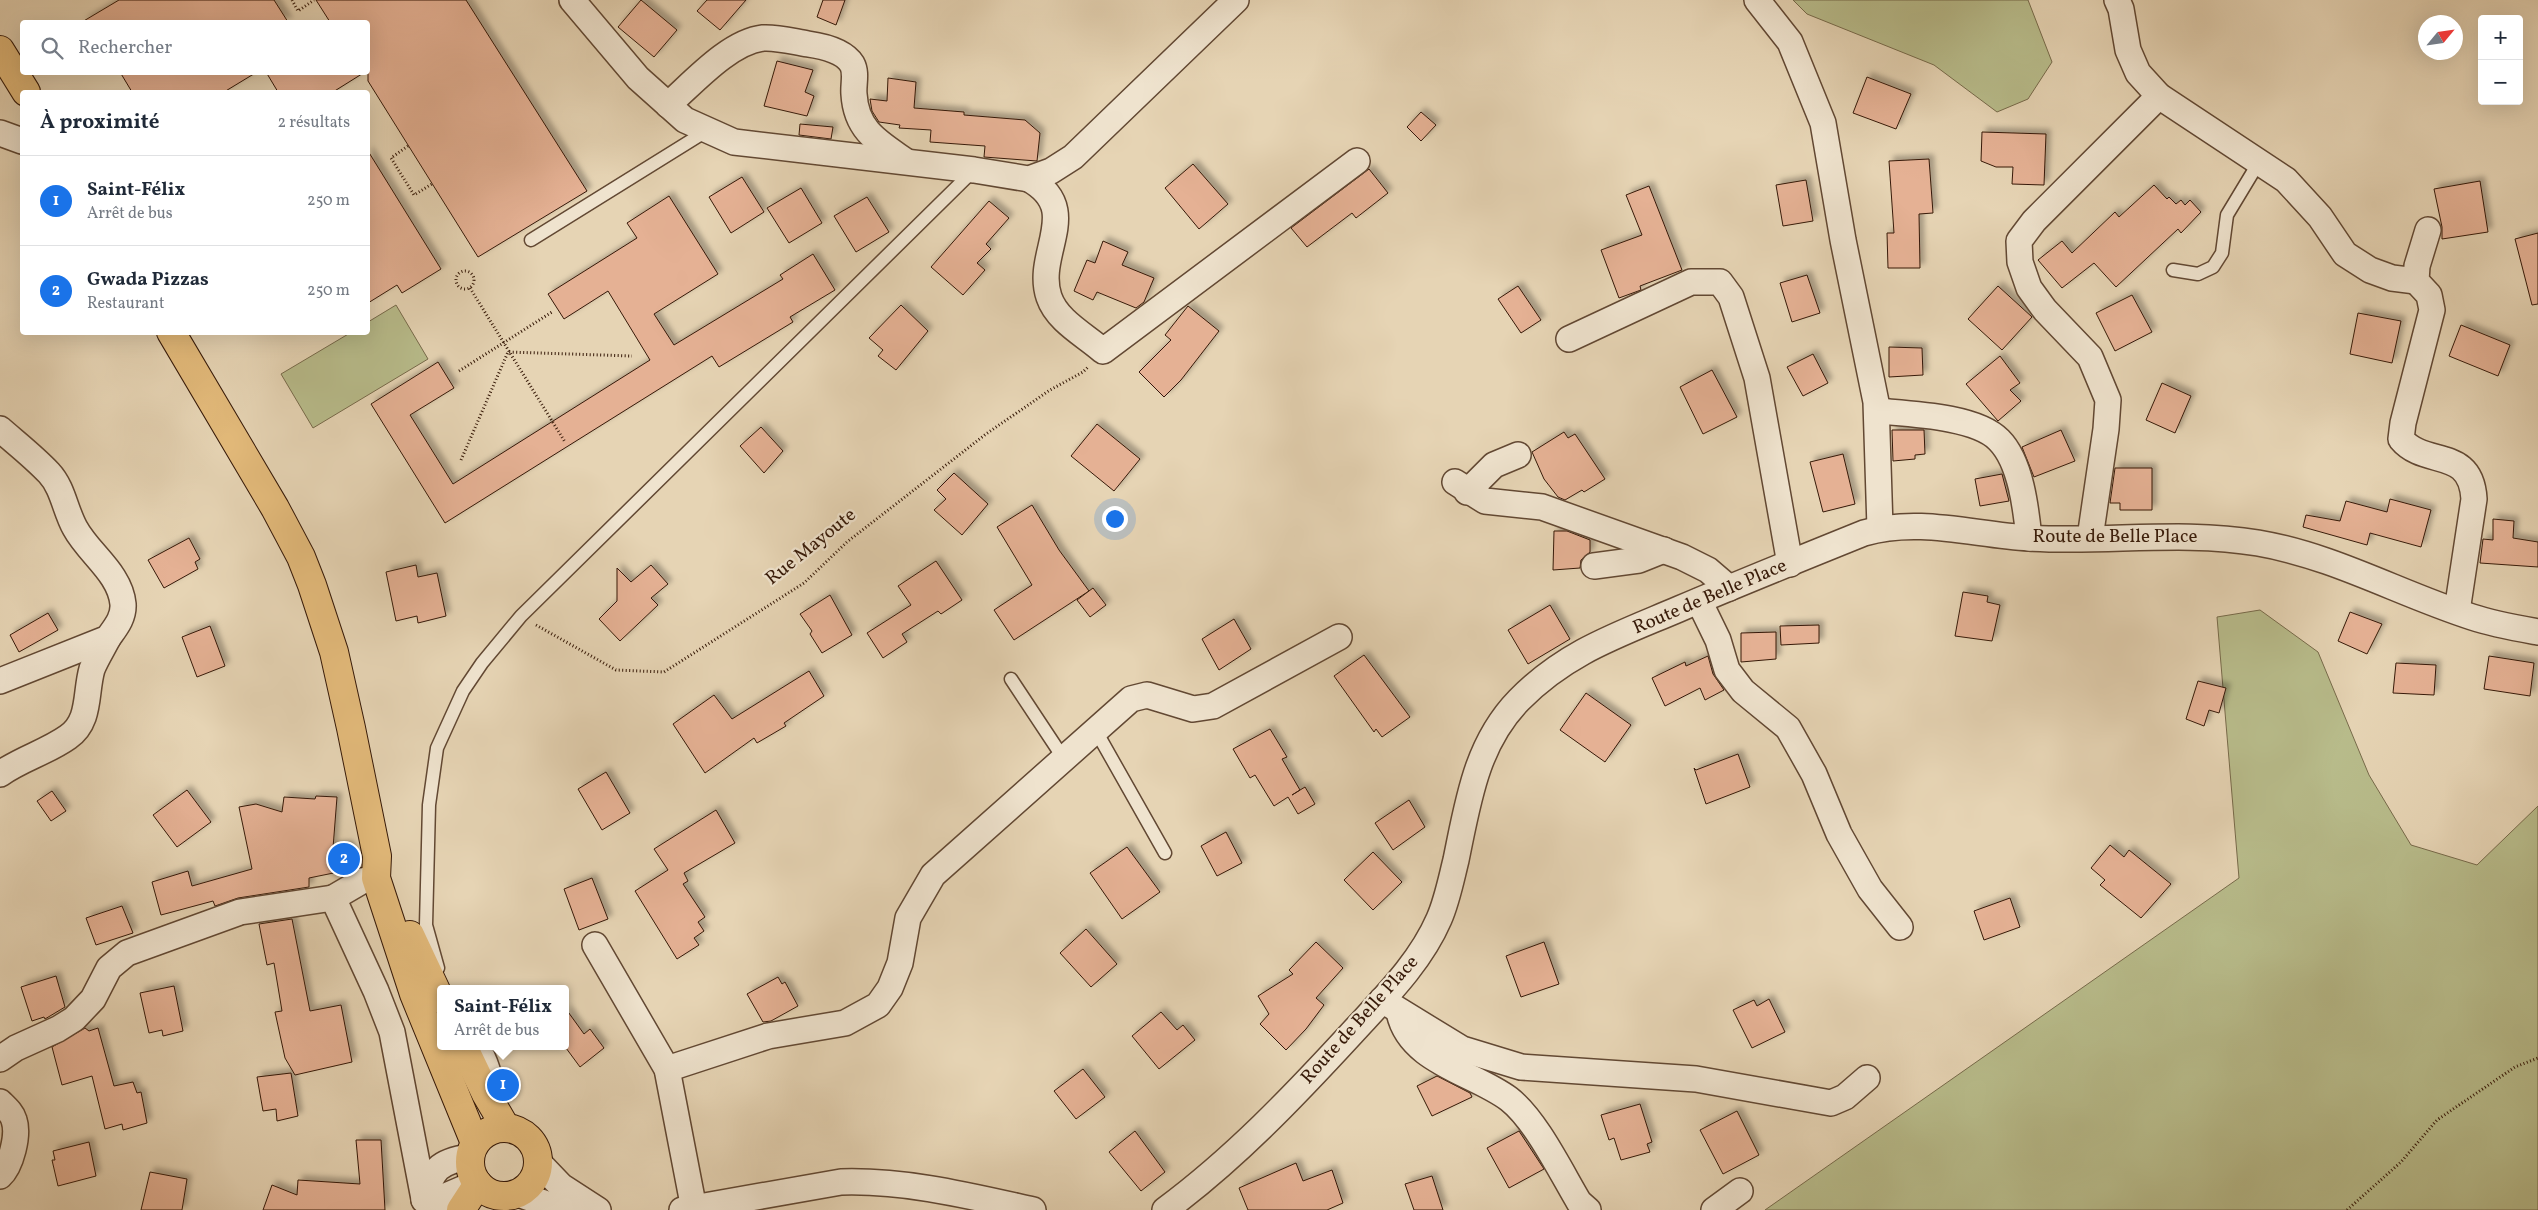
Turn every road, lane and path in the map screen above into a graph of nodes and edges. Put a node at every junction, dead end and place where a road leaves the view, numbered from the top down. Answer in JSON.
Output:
{"nodes":[{"id":1,"x":292,"y":0,"type":"edge"},
{"id":2,"x":314,"y":0,"type":"edge"},
{"id":3,"x":572,"y":0,"type":"edge"},
{"id":4,"x":1236,"y":0,"type":"edge"},
{"id":5,"x":1757,"y":0,"type":"edge"},
{"id":6,"x":2117,"y":0,"type":"edge"},
{"id":7,"x":0,"y":50,"type":"edge"},
{"id":8,"x":25,"y":90,"type":"edge"},
{"id":9,"x":2159,"y":96,"type":"junction"},
{"id":10,"x":668,"y":105,"type":"junction"},
{"id":11,"x":708,"y":130,"type":"junction"},
{"id":12,"x":0,"y":133,"type":"edge"},
{"id":13,"x":20,"y":140,"type":"edge"},
{"id":14,"x":408,"y":146,"type":"dead end"},
{"id":15,"x":1357,"y":161,"type":"dead end"},
{"id":16,"x":908,"y":162,"type":"junction"},
{"id":17,"x":2259,"y":162,"type":"junction"},
{"id":18,"x":974,"y":170,"type":"junction"},
{"id":19,"x":1029,"y":179,"type":"junction"},
{"id":20,"x":432,"y":184,"type":"dead end"},
{"id":21,"x":2428,"y":230,"type":"dead end"},
{"id":22,"x":531,"y":240,"type":"dead end"},
{"id":23,"x":2173,"y":270,"type":"dead end"},
{"id":24,"x":2416,"y":281,"type":"junction"},
{"id":25,"x":470,"y":288,"type":"junction"},
{"id":26,"x":552,"y":312,"type":"dead end"},
{"id":27,"x":173,"y":335,"type":"edge"},
{"id":28,"x":1569,"y":339,"type":"dead end"},
{"id":29,"x":502,"y":342,"type":"junction"},
{"id":30,"x":1103,"y":351,"type":"junction"},
{"id":31,"x":508,"y":352,"type":"junction"},
{"id":32,"x":632,"y":356,"type":"dead end"},
{"id":33,"x":458,"y":371,"type":"dead end"},
{"id":34,"x":1877,"y":411,"type":"junction"},
{"id":35,"x":0,"y":429,"type":"edge"},
{"id":36,"x":565,"y":442,"type":"dead end"},
{"id":37,"x":1518,"y":455,"type":"dead end"},
{"id":38,"x":461,"y":460,"type":"dead end"},
{"id":39,"x":1880,"y":528,"type":"junction"},
{"id":40,"x":2029,"y":538,"type":"junction"},
{"id":41,"x":2090,"y":538,"type":"junction"},
{"id":42,"x":1664,"y":550,"type":"junction"},
{"id":43,"x":1790,"y":564,"type":"junction"},
{"id":44,"x":1594,"y":566,"type":"dead end"},
{"id":45,"x":1729,"y":588,"type":"junction"},
{"id":46,"x":1699,"y":601,"type":"junction"},
{"id":47,"x":2457,"y":611,"type":"junction"},
{"id":48,"x":521,"y":616,"type":"junction"},
{"id":49,"x":2538,"y":632,"type":"edge"},
{"id":50,"x":1339,"y":637,"type":"dead end"},
{"id":51,"x":108,"y":638,"type":"junction"},
{"id":52,"x":1011,"y":679,"type":"dead end"},
{"id":53,"x":0,"y":681,"type":"edge"},
{"id":54,"x":1096,"y":731,"type":"junction"},
{"id":55,"x":1064,"y":759,"type":"junction"},
{"id":56,"x":0,"y":774,"type":"edge"},
{"id":57,"x":1164,"y":852,"type":"dead end"},
{"id":58,"x":377,"y":867,"type":"junction"},
{"id":59,"x":333,"y":898,"type":"junction"},
{"id":60,"x":1900,"y":927,"type":"dead end"},
{"id":61,"x":595,"y":945,"type":"dead end"},
{"id":62,"x":446,"y":985,"type":"edge"},
{"id":63,"x":437,"y":993,"type":"edge"},
{"id":64,"x":1390,"y":1006,"type":"junction"},
{"id":65,"x":392,"y":1032,"type":"junction"},
{"id":66,"x":430,"y":1032,"type":"junction"},
{"id":67,"x":465,"y":1050,"type":"edge"},
{"id":68,"x":486,"y":1050,"type":"edge"},
{"id":69,"x":2538,"y":1058,"type":"edge"},
{"id":70,"x":0,"y":1059,"type":"edge"},
{"id":71,"x":667,"y":1069,"type":"junction"},
{"id":72,"x":1867,"y":1078,"type":"dead end"},
{"id":73,"x":0,"y":1102,"type":"edge"},
{"id":74,"x":491,"y":1103,"type":"junction"},
{"id":75,"x":506,"y":1128,"type":"junction"},
{"id":76,"x":538,"y":1162,"type":"junction"},
{"id":77,"x":475,"y":1167,"type":"junction"},
{"id":78,"x":0,"y":1176,"type":"edge"},
{"id":79,"x":1740,"y":1191,"type":"dead end"},
{"id":80,"x":505,"y":1200,"type":"edge"},
{"id":81,"x":427,"y":1206,"type":"edge"},
{"id":82,"x":1001,"y":1206,"type":"edge"},
{"id":83,"x":688,"y":1209,"type":"edge"},
{"id":84,"x":461,"y":1210,"type":"edge"},
{"id":85,"x":583,"y":1210,"type":"edge"},
{"id":86,"x":598,"y":1210,"type":"edge"},
{"id":87,"x":1033,"y":1210,"type":"edge"},
{"id":88,"x":1165,"y":1210,"type":"edge"},
{"id":89,"x":1588,"y":1210,"type":"edge"},
{"id":90,"x":1714,"y":1210,"type":"edge"},
{"id":91,"x":2348,"y":1210,"type":"edge"}],
"edges":[{"from":1,"to":2,"type":"path"},
{"from":3,"to":10,"type":"street"},
{"from":4,"to":19,"type":"street"},
{"from":5,"to":34,"type":"street"},
{"from":6,"to":9,"type":"street"},
{"from":7,"to":8,"type":"main road"},
{"from":9,"to":17,"type":"street"},
{"from":9,"to":41,"type":"street"},
{"from":10,"to":11,"type":"street"},
{"from":10,"to":16,"type":"street"},
{"from":11,"to":16,"type":"street"},
{"from":11,"to":22,"type":"lane"},
{"from":12,"to":13,"type":"street"},
{"from":14,"to":20,"type":"path"},
{"from":15,"to":30,"type":"street"},
{"from":16,"to":18,"type":"street"},
{"from":17,"to":23,"type":"lane"},
{"from":17,"to":24,"type":"street"},
{"from":18,"to":19,"type":"street"},
{"from":18,"to":48,"type":"lane"},
{"from":19,"to":30,"type":"street"},
{"from":21,"to":24,"type":"street"},
{"from":24,"to":47,"type":"street"},
{"from":25,"to":25,"type":"path"},
{"from":25,"to":29,"type":"path"},
{"from":26,"to":29,"type":"path"},
{"from":27,"to":58,"type":"main road"},
{"from":28,"to":43,"type":"street"},
{"from":29,"to":31,"type":"path"},
{"from":29,"to":33,"type":"path"},
{"from":30,"to":48,"type":"path","name":"Rue Mayoute"},
{"from":31,"to":32,"type":"path"},
{"from":31,"to":36,"type":"path"},
{"from":31,"to":38,"type":"path"},
{"from":34,"to":39,"type":"street"},
{"from":34,"to":40,"type":"street"},
{"from":35,"to":51,"type":"street"},
{"from":37,"to":42,"type":"street"},
{"from":39,"to":40,"type":"street","name":"Route de Belle Place"},
{"from":39,"to":43,"type":"street","name":"Route de Belle Place"},
{"from":40,"to":41,"type":"street","name":"Route de Belle Place"},
{"from":41,"to":47,"type":"street","name":"Route de Belle Place"},
{"from":42,"to":44,"type":"street"},
{"from":42,"to":45,"type":"street"},
{"from":43,"to":45,"type":"street","name":"Route de Belle Place"},
{"from":45,"to":46,"type":"street","name":"Route de Belle Place"},
{"from":46,"to":60,"type":"street"},
{"from":46,"to":64,"type":"street","name":"Route de Belle Place"},
{"from":47,"to":49,"type":"street","name":"Route de Belle Place"},
{"from":48,"to":62,"type":"lane"},
{"from":50,"to":54,"type":"street"},
{"from":51,"to":53,"type":"street"},
{"from":51,"to":56,"type":"street"},
{"from":52,"to":55,"type":"lane"},
{"from":54,"to":55,"type":"street"},
{"from":54,"to":57,"type":"lane"},
{"from":55,"to":71,"type":"street"},
{"from":58,"to":59,"type":"street"},
{"from":58,"to":63,"type":"main road"},
{"from":58,"to":66,"type":"main road"},
{"from":59,"to":65,"type":"street"},
{"from":59,"to":70,"type":"street"},
{"from":61,"to":71,"type":"street"},
{"from":64,"to":72,"type":"street"},
{"from":64,"to":88,"type":"street","name":"Route de Belle Place"},
{"from":64,"to":89,"type":"street"},
{"from":65,"to":66,"type":"street"},
{"from":65,"to":81,"type":"street"},
{"from":66,"to":77,"type":"main road"},
{"from":67,"to":74,"type":"main road"},
{"from":68,"to":74,"type":"lane"},
{"from":69,"to":91,"type":"path"},
{"from":71,"to":83,"type":"street"},
{"from":73,"to":78,"type":"street"},
{"from":74,"to":75,"type":"main road"},
{"from":75,"to":76,"type":"main road"},
{"from":75,"to":77,"type":"main road"},
{"from":76,"to":80,"type":"main road"},
{"from":76,"to":86,"type":"street"},
{"from":77,"to":80,"type":"main road"},
{"from":77,"to":81,"type":"street"},
{"from":77,"to":84,"type":"main road"},
{"from":79,"to":90,"type":"street"},
{"from":80,"to":85,"type":"street"},
{"from":82,"to":83,"type":"street"},
{"from":82,"to":87,"type":"street"}]}
